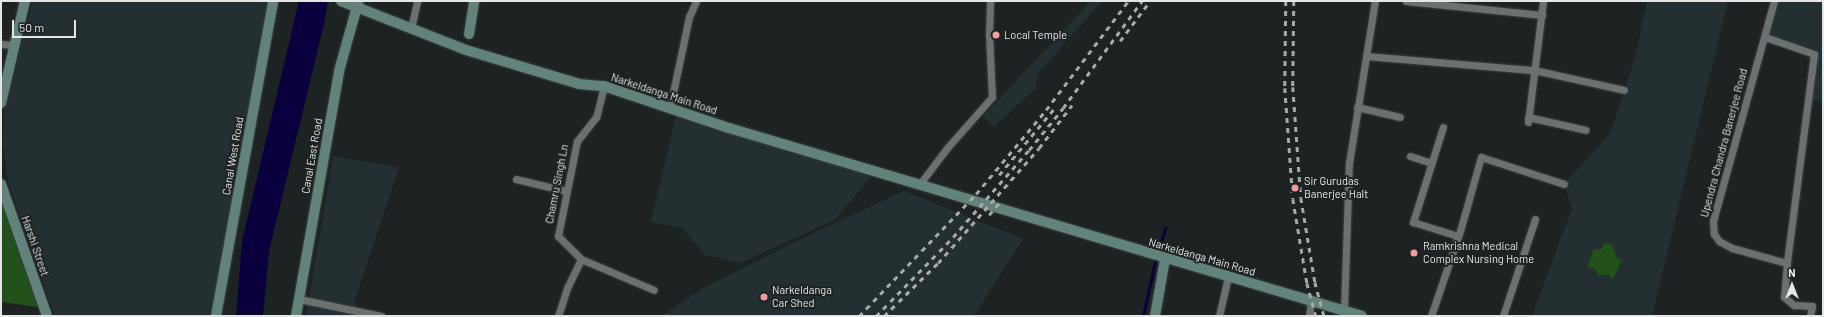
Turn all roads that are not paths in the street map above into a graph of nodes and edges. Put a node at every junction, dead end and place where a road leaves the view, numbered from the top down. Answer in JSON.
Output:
{"nodes":[{"id":1,"x":25,"y":1,"type":"edge"},
{"id":2,"x":273,"y":1,"type":"edge"},
{"id":3,"x":417,"y":1,"type":"edge"},
{"id":4,"x":474,"y":1,"type":"edge"},
{"id":5,"x":696,"y":1,"type":"edge"},
{"id":6,"x":990,"y":1,"type":"edge"},
{"id":7,"x":1375,"y":1,"type":"edge"},
{"id":8,"x":1406,"y":1,"type":"edge"},
{"id":9,"x":1543,"y":1,"type":"edge"},
{"id":10,"x":1774,"y":1,"type":"edge"},
{"id":11,"x":351,"y":3,"type":"edge"},
{"id":12,"x":1542,"y":15,"type":"junction"},
{"id":13,"x":411,"y":28,"type":"junction"},
{"id":14,"x":469,"y":34,"type":"dead end"},
{"id":15,"x":1765,"y":37,"type":"junction"},
{"id":16,"x":1,"y":44,"type":"edge"},
{"id":17,"x":15,"y":45,"type":"junction"},
{"id":18,"x":1366,"y":56,"type":"junction"},
{"id":19,"x":1534,"y":70,"type":"junction"},
{"id":20,"x":604,"y":86,"type":"junction"},
{"id":21,"x":1624,"y":90,"type":"dead end"},
{"id":22,"x":1,"y":104,"type":"edge"},
{"id":23,"x":670,"y":107,"type":"junction"},
{"id":24,"x":1357,"y":108,"type":"junction"},
{"id":25,"x":1400,"y":117,"type":"dead end"},
{"id":26,"x":1443,"y":127,"type":"dead end"},
{"id":27,"x":1586,"y":130,"type":"dead end"},
{"id":28,"x":1410,"y":156,"type":"dead end"},
{"id":29,"x":1432,"y":163,"type":"junction"},
{"id":30,"x":516,"y":179,"type":"dead end"},
{"id":31,"x":1,"y":184,"type":"edge"},
{"id":32,"x":1564,"y":184,"type":"dead end"},
{"id":33,"x":919,"y":185,"type":"junction"},
{"id":34,"x":566,"y":191,"type":"junction"},
{"id":35,"x":1535,"y":219,"type":"dead end"},
{"id":36,"x":1458,"y":236,"type":"junction"},
{"id":37,"x":581,"y":259,"type":"junction"},
{"id":38,"x":1165,"y":259,"type":"junction"},
{"id":39,"x":1787,"y":263,"type":"junction"},
{"id":40,"x":1228,"y":278,"type":"junction"},
{"id":41,"x":654,"y":290,"type":"dead end"},
{"id":42,"x":299,"y":299,"type":"junction"},
{"id":43,"x":1311,"y":302,"type":"junction"},
{"id":44,"x":1344,"y":311,"type":"junction"},
{"id":45,"x":47,"y":316,"type":"edge"},
{"id":46,"x":216,"y":316,"type":"edge"},
{"id":47,"x":296,"y":316,"type":"edge"},
{"id":48,"x":381,"y":316,"type":"edge"},
{"id":49,"x":558,"y":316,"type":"edge"},
{"id":50,"x":1155,"y":316,"type":"edge"},
{"id":51,"x":1219,"y":316,"type":"edge"},
{"id":52,"x":1309,"y":316,"type":"edge"},
{"id":53,"x":1362,"y":316,"type":"edge"},
{"id":54,"x":1431,"y":316,"type":"edge"},
{"id":55,"x":1503,"y":316,"type":"edge"},
{"id":56,"x":1810,"y":316,"type":"edge"}],
"edges":[{"from":1,"to":17,"type":"main road"},
{"from":2,"to":46,"type":"main road","name":"Canal West Road"},
{"from":3,"to":13,"type":"street"},
{"from":4,"to":14,"type":"main road"},
{"from":5,"to":23,"type":"street"},
{"from":6,"to":33,"type":"street"},
{"from":7,"to":18,"type":"street"},
{"from":8,"to":12,"type":"street"},
{"from":9,"to":12,"type":"street"},
{"from":10,"to":15,"type":"street","name":"Upendra Chandra Banerjee Road"},
{"from":11,"to":13,"type":"main road","name":"Narkeldanga Main Road"},
{"from":11,"to":42,"type":"main road","name":"Canal East Road"},
{"from":12,"to":19,"type":"street"},
{"from":13,"to":20,"type":"main road","name":"Narkeldanga Main Road"},
{"from":15,"to":39,"type":"street"},
{"from":15,"to":39,"type":"street","name":"Upendra Chandra Banerjee Road"},
{"from":16,"to":17,"type":"street"},
{"from":17,"to":22,"type":"main road"},
{"from":18,"to":19,"type":"street"},
{"from":18,"to":24,"type":"street"},
{"from":19,"to":21,"type":"street"},
{"from":19,"to":27,"type":"street"},
{"from":20,"to":23,"type":"main road","name":"Narkeldanga Main Road"},
{"from":20,"to":34,"type":"street","name":"Chamru Singh Ln"},
{"from":23,"to":33,"type":"main road","name":"Narkeldanga Main Road"},
{"from":24,"to":25,"type":"street"},
{"from":24,"to":44,"type":"street"},
{"from":26,"to":29,"type":"street"},
{"from":28,"to":29,"type":"street"},
{"from":29,"to":36,"type":"street"},
{"from":30,"to":34,"type":"street"},
{"from":31,"to":45,"type":"main road","name":"Harshi Street"},
{"from":32,"to":36,"type":"street"},
{"from":33,"to":38,"type":"main road","name":"Narkeldanga Main Road"},
{"from":34,"to":37,"type":"street","name":"Chamru Singh Ln"},
{"from":35,"to":55,"type":"street"},
{"from":36,"to":54,"type":"street"},
{"from":37,"to":41,"type":"street","name":"Chamru Singh Ln"},
{"from":37,"to":49,"type":"street"},
{"from":38,"to":40,"type":"main road","name":"Narkeldanga Main Road"},
{"from":38,"to":50,"type":"main road"},
{"from":39,"to":56,"type":"street"},
{"from":40,"to":43,"type":"main road","name":"Narkeldanga Main Road"},
{"from":40,"to":51,"type":"street"},
{"from":42,"to":47,"type":"main road","name":"Canal East Road"},
{"from":42,"to":48,"type":"street"},
{"from":43,"to":44,"type":"main road","name":"Narkeldanga Main Road"},
{"from":43,"to":52,"type":"street"},
{"from":44,"to":53,"type":"main road","name":"Narkeldanga Main Road"}]}
